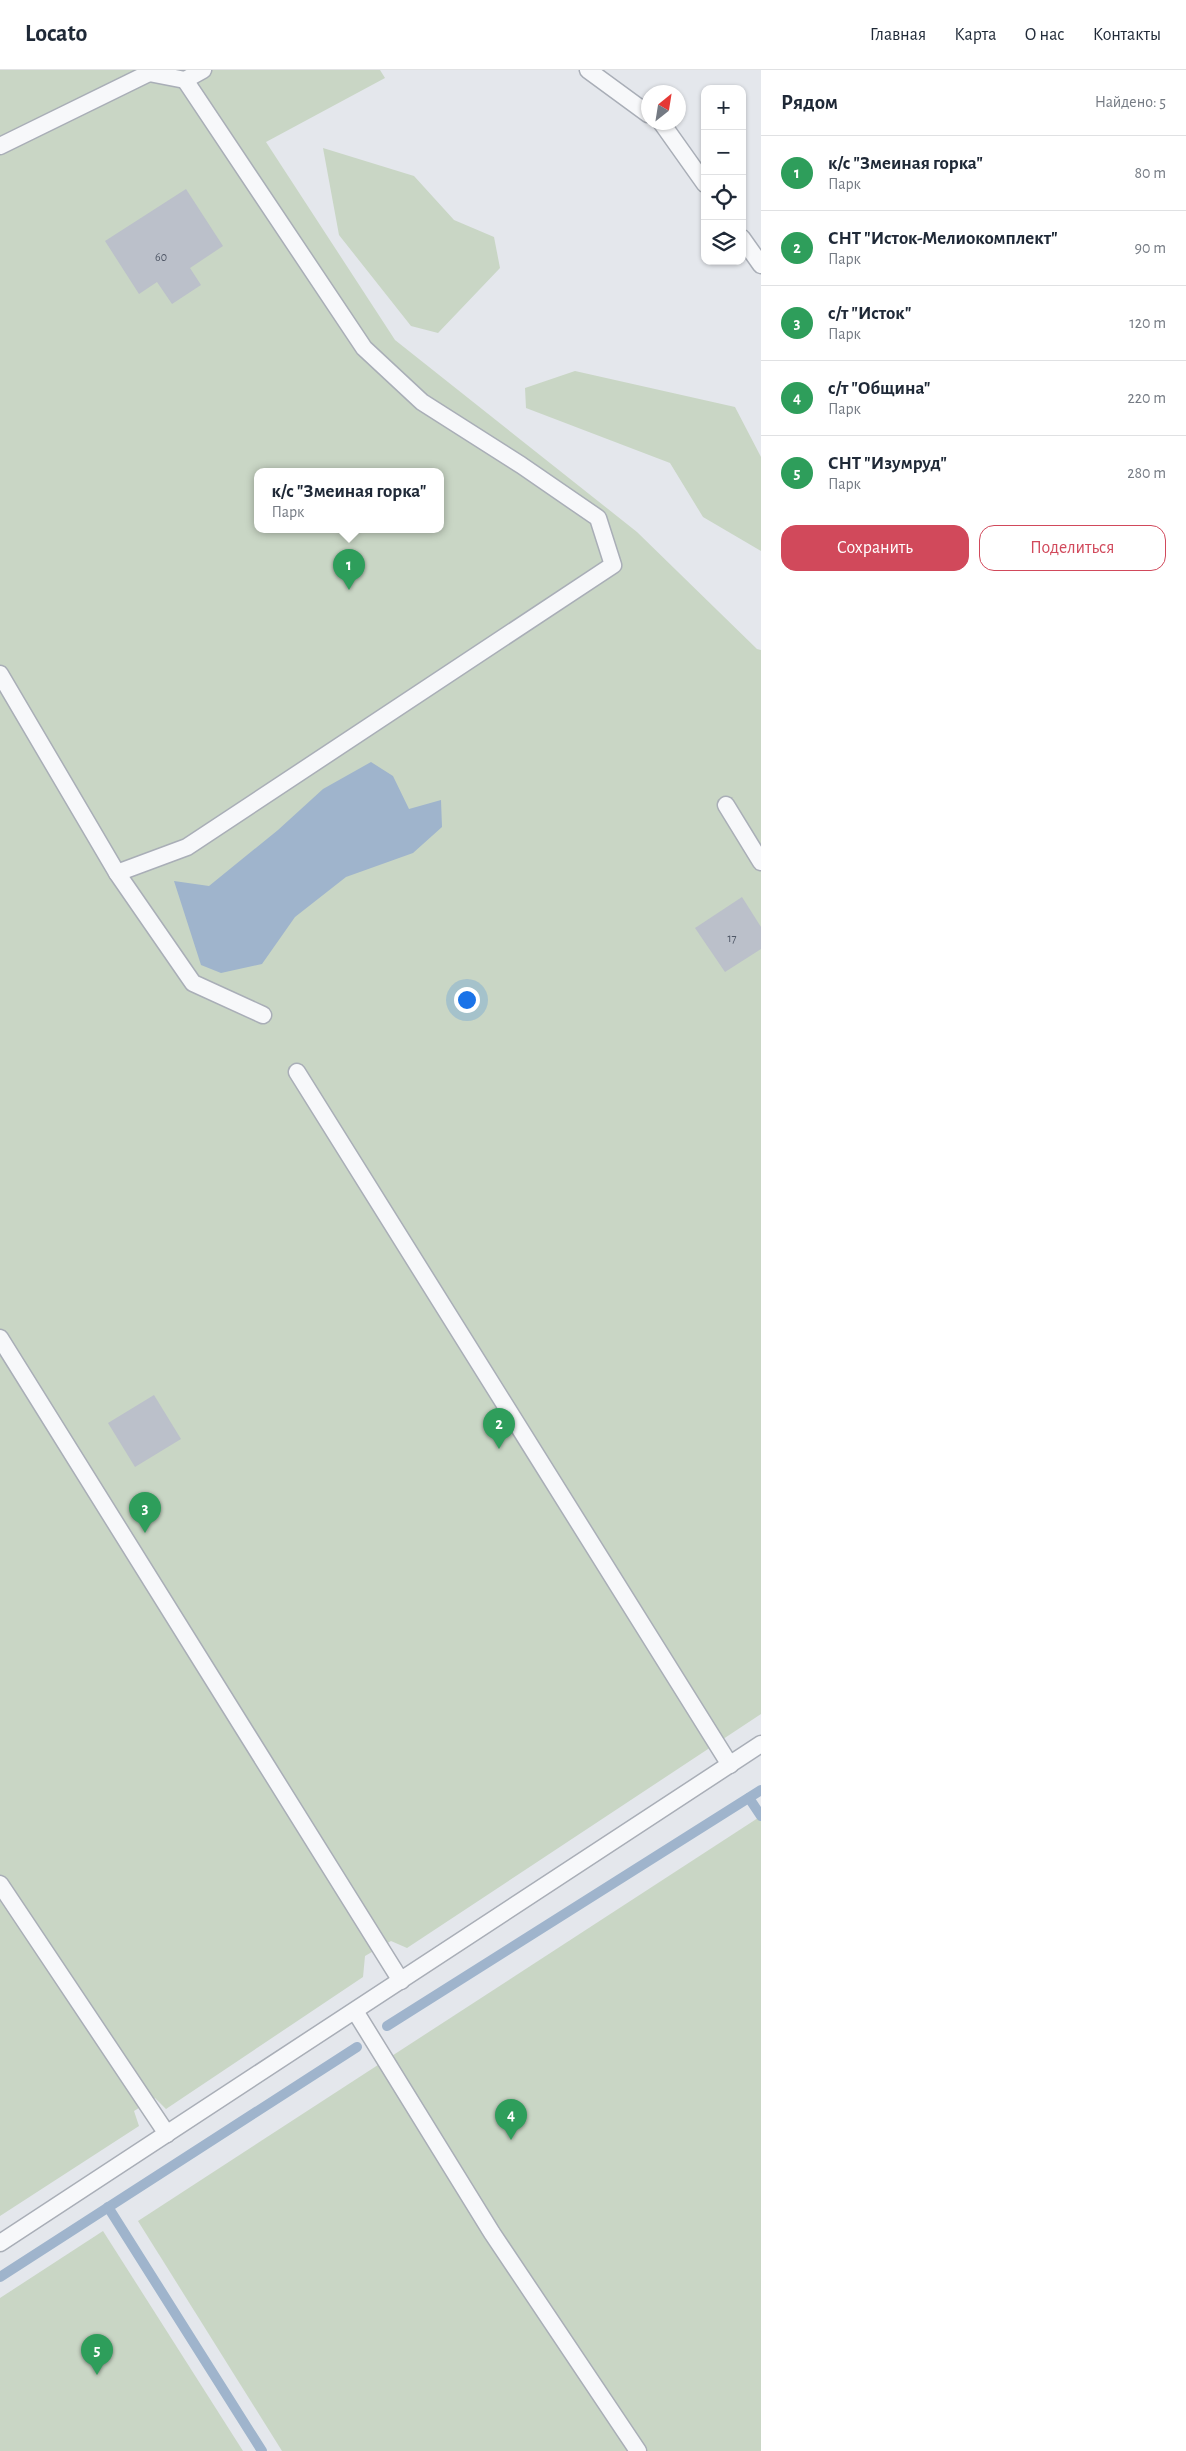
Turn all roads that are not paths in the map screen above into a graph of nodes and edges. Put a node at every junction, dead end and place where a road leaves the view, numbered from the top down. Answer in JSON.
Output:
{"nodes":[{"id":1,"x":203,"y":70,"type":"edge"},
{"id":2,"x":588,"y":70,"type":"edge"},
{"id":3,"x":149,"y":71,"type":"edge"},
{"id":4,"x":185,"y":80,"type":"junction"},
{"id":5,"x":641,"y":109,"type":"edge"},
{"id":6,"x":667,"y":130,"type":"edge"},
{"id":7,"x":0,"y":146,"type":"edge"},
{"id":8,"x":701,"y":178,"type":"edge"},
{"id":9,"x":746,"y":244,"type":"edge"},
{"id":10,"x":761,"y":265,"type":"edge"},
{"id":11,"x":0,"y":674,"type":"edge"},
{"id":12,"x":726,"y":805,"type":"dead end"},
{"id":13,"x":761,"y":862,"type":"edge"},
{"id":14,"x":117,"y":873,"type":"junction"},
{"id":15,"x":263,"y":1015,"type":"dead end"},
{"id":16,"x":297,"y":1072,"type":"dead end"},
{"id":17,"x":0,"y":1338,"type":"edge"},
{"id":18,"x":761,"y":1744,"type":"edge"},
{"id":19,"x":730,"y":1765,"type":"junction"},
{"id":20,"x":0,"y":1884,"type":"edge"},
{"id":21,"x":401,"y":1980,"type":"junction"},
{"id":22,"x":355,"y":2011,"type":"junction"},
{"id":23,"x":167,"y":2134,"type":"junction"},
{"id":24,"x":0,"y":2243,"type":"edge"},
{"id":25,"x":638,"y":2451,"type":"edge"}],
"edges":[{"from":1,"to":4,"type":"lane"},
{"from":2,"to":5,"type":"lane"},
{"from":3,"to":4,"type":"lane"},
{"from":3,"to":7,"type":"lane"},
{"from":4,"to":14,"type":"lane"},
{"from":6,"to":8,"type":"lane"},
{"from":9,"to":10,"type":"lane"},
{"from":11,"to":14,"type":"lane"},
{"from":12,"to":13,"type":"lane"},
{"from":14,"to":15,"type":"lane"},
{"from":16,"to":19,"type":"lane"},
{"from":17,"to":21,"type":"lane"},
{"from":18,"to":19,"type":"lane"},
{"from":19,"to":21,"type":"lane"},
{"from":20,"to":23,"type":"lane"},
{"from":21,"to":22,"type":"lane"},
{"from":22,"to":23,"type":"lane"},
{"from":22,"to":25,"type":"lane"},
{"from":23,"to":24,"type":"lane"}]}
